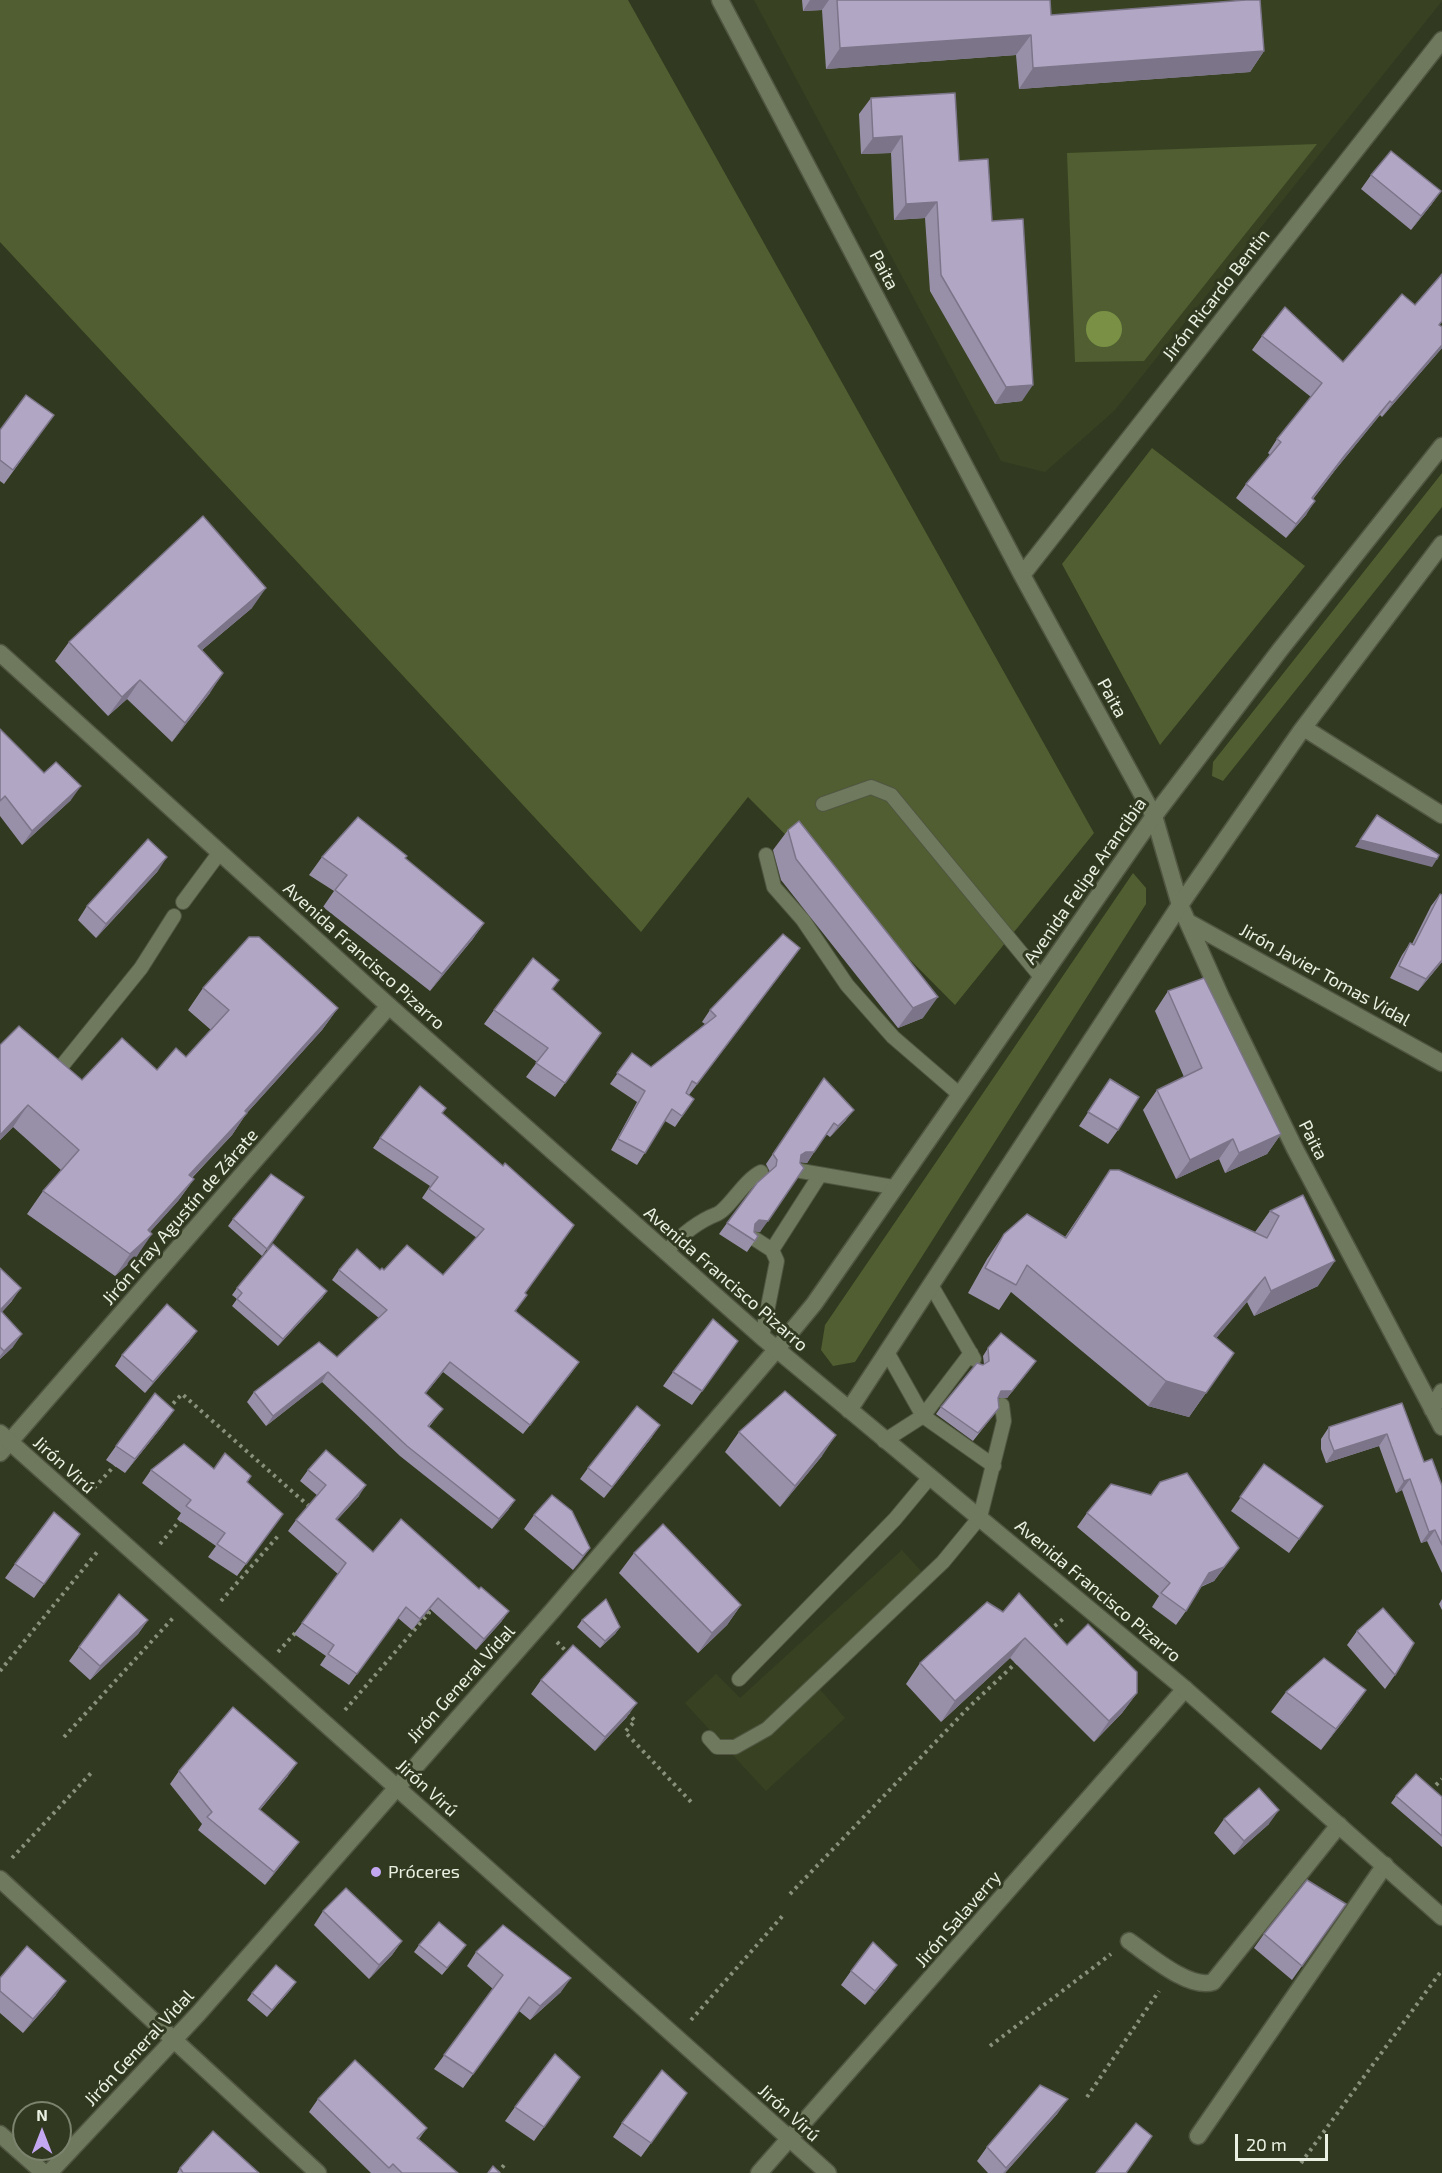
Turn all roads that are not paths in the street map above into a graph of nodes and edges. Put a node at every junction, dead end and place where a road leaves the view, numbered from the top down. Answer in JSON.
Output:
{"nodes":[{"id":1,"x":720,"y":0,"type":"edge"},
{"id":2,"x":1442,"y":42,"type":"edge"},
{"id":3,"x":1442,"y":446,"type":"edge"},
{"id":4,"x":1442,"y":544,"type":"edge"},
{"id":5,"x":1022,"y":575,"type":"junction"},
{"id":6,"x":1,"y":657,"type":"edge"},
{"id":7,"x":1304,"y":728,"type":"junction"},
{"id":8,"x":823,"y":804,"type":"dead end"},
{"id":9,"x":1442,"y":815,"type":"edge"},
{"id":10,"x":1154,"y":816,"type":"junction"},
{"id":11,"x":220,"y":852,"type":"junction"},
{"id":12,"x":766,"y":855,"type":"dead end"},
{"id":13,"x":183,"y":902,"type":"dead end"},
{"id":14,"x":1180,"y":905,"type":"junction"},
{"id":15,"x":174,"y":916,"type":"dead end"},
{"id":16,"x":1188,"y":922,"type":"junction"},
{"id":17,"x":1041,"y":977,"type":"junction"},
{"id":18,"x":389,"y":1006,"type":"junction"},
{"id":19,"x":1442,"y":1063,"type":"edge"},
{"id":20,"x":61,"y":1067,"type":"edge"},
{"id":21,"x":959,"y":1094,"type":"junction"},
{"id":22,"x":801,"y":1171,"type":"edge"},
{"id":23,"x":760,"y":1172,"type":"dead end"},
{"id":24,"x":820,"y":1174,"type":"junction"},
{"id":25,"x":893,"y":1187,"type":"junction"},
{"id":26,"x":755,"y":1239,"type":"edge"},
{"id":27,"x":772,"y":1250,"type":"junction"},
{"id":28,"x":666,"y":1252,"type":"junction"},
{"id":29,"x":931,"y":1285,"type":"junction"},
{"id":30,"x":762,"y":1337,"type":"junction"},
{"id":31,"x":776,"y":1350,"type":"junction"},
{"id":32,"x":887,"y":1352,"type":"junction"},
{"id":33,"x":1442,"y":1392,"type":"edge"},
{"id":34,"x":1002,"y":1405,"type":"dead end"},
{"id":35,"x":1432,"y":1409,"type":"junction"},
{"id":36,"x":849,"y":1410,"type":"junction"},
{"id":37,"x":923,"y":1416,"type":"junction"},
{"id":38,"x":1442,"y":1427,"type":"edge"},
{"id":39,"x":884,"y":1441,"type":"junction"},
{"id":40,"x":3,"y":1443,"type":"edge"},
{"id":41,"x":994,"y":1466,"type":"junction"},
{"id":42,"x":930,"y":1477,"type":"junction"},
{"id":43,"x":980,"y":1517,"type":"junction"},
{"id":44,"x":739,"y":1679,"type":"dead end"},
{"id":45,"x":1185,"y":1689,"type":"junction"},
{"id":46,"x":709,"y":1738,"type":"dead end"},
{"id":47,"x":396,"y":1786,"type":"junction"},
{"id":48,"x":1339,"y":1825,"type":"junction"},
{"id":49,"x":1385,"y":1865,"type":"junction"},
{"id":50,"x":0,"y":1879,"type":"edge"},
{"id":51,"x":1442,"y":1917,"type":"edge"},
{"id":52,"x":1129,"y":1941,"type":"road end"},
{"id":53,"x":174,"y":2038,"type":"junction"},
{"id":54,"x":0,"y":2134,"type":"edge"},
{"id":55,"x":1198,"y":2136,"type":"dead end"},
{"id":56,"x":790,"y":2140,"type":"junction"},
{"id":57,"x":44,"y":2173,"type":"edge"},
{"id":58,"x":49,"y":2173,"type":"edge"},
{"id":59,"x":318,"y":2173,"type":"edge"},
{"id":60,"x":759,"y":2173,"type":"edge"},
{"id":61,"x":828,"y":2173,"type":"edge"}],
"edges":[{"from":1,"to":5,"type":"street","name":"Paita"},
{"from":2,"to":5,"type":"street","name":"Jirón Ricardo Bentin"},
{"from":3,"to":10,"type":"street","name":"Avenida Felipe Arancibia"},
{"from":4,"to":7,"type":"street"},
{"from":5,"to":10,"type":"street","name":"Paita"},
{"from":6,"to":11,"type":"street","name":"Avenida Francisco Pizarro"},
{"from":7,"to":9,"type":"street"},
{"from":7,"to":14,"type":"street"},
{"from":8,"to":17,"type":"lane"},
{"from":10,"to":14,"type":"street","name":"Paita"},
{"from":10,"to":17,"type":"street","name":"Avenida Felipe Arancibia"},
{"from":11,"to":13,"type":"lane"},
{"from":11,"to":18,"type":"street","name":"Avenida Francisco Pizarro"},
{"from":12,"to":21,"type":"lane"},
{"from":14,"to":16,"type":"street","name":"Paita"},
{"from":14,"to":29,"type":"street"},
{"from":15,"to":20,"type":"lane"},
{"from":16,"to":19,"type":"street","name":"Jirón Javier Tomas Vidal"},
{"from":16,"to":35,"type":"street","name":"Paita"},
{"from":17,"to":21,"type":"street","name":"Avenida Felipe Arancibia"},
{"from":18,"to":28,"type":"street","name":"Avenida Francisco Pizarro"},
{"from":18,"to":40,"type":"street","name":"Jirón Fray Agustín de Zárate"},
{"from":21,"to":25,"type":"street","name":"Avenida Felipe Arancibia"},
{"from":22,"to":24,"type":"lane"},
{"from":23,"to":28,"type":"lane"},
{"from":24,"to":25,"type":"lane"},
{"from":24,"to":27,"type":"lane"},
{"from":25,"to":31,"type":"street","name":"Avenida Felipe Arancibia"},
{"from":26,"to":27,"type":"lane"},
{"from":27,"to":30,"type":"lane"},
{"from":28,"to":30,"type":"street","name":"Avenida Francisco Pizarro"},
{"from":29,"to":32,"type":"street"},
{"from":29,"to":37,"type":"lane"},
{"from":30,"to":31,"type":"street","name":"Avenida Francisco Pizarro"},
{"from":31,"to":36,"type":"street","name":"Avenida Francisco Pizarro"},
{"from":31,"to":47,"type":"street","name":"Jirón General Vidal"},
{"from":32,"to":36,"type":"street"},
{"from":32,"to":37,"type":"lane"},
{"from":33,"to":35,"type":"street"},
{"from":34,"to":41,"type":"lane"},
{"from":35,"to":38,"type":"street","name":"Paita"},
{"from":36,"to":39,"type":"street","name":"Avenida Francisco Pizarro"},
{"from":37,"to":39,"type":"lane"},
{"from":37,"to":41,"type":"lane"},
{"from":39,"to":42,"type":"street","name":"Avenida Francisco Pizarro"},
{"from":40,"to":47,"type":"street","name":"Jirón Virú"},
{"from":41,"to":43,"type":"lane"},
{"from":42,"to":43,"type":"street","name":"Avenida Francisco Pizarro"},
{"from":42,"to":44,"type":"lane"},
{"from":43,"to":45,"type":"street","name":"Avenida Francisco Pizarro"},
{"from":43,"to":46,"type":"lane"},
{"from":45,"to":48,"type":"street","name":"Avenida Francisco Pizarro"},
{"from":45,"to":56,"type":"street","name":"Jirón Salaverry"},
{"from":47,"to":53,"type":"street","name":"Jirón General Vidal"},
{"from":47,"to":56,"type":"street","name":"Jirón Virú"},
{"from":48,"to":49,"type":"street","name":"Avenida Francisco Pizarro"},
{"from":48,"to":52,"type":"street"},
{"from":49,"to":51,"type":"street","name":"Avenida Francisco Pizarro"},
{"from":49,"to":55,"type":"street"},
{"from":50,"to":53,"type":"street"},
{"from":53,"to":58,"type":"street","name":"Jirón General Vidal"},
{"from":53,"to":59,"type":"street"},
{"from":54,"to":57,"type":"street"},
{"from":56,"to":60,"type":"street","name":"Jirón Salaverry"},
{"from":56,"to":61,"type":"street","name":"Jirón Virú"}]}
